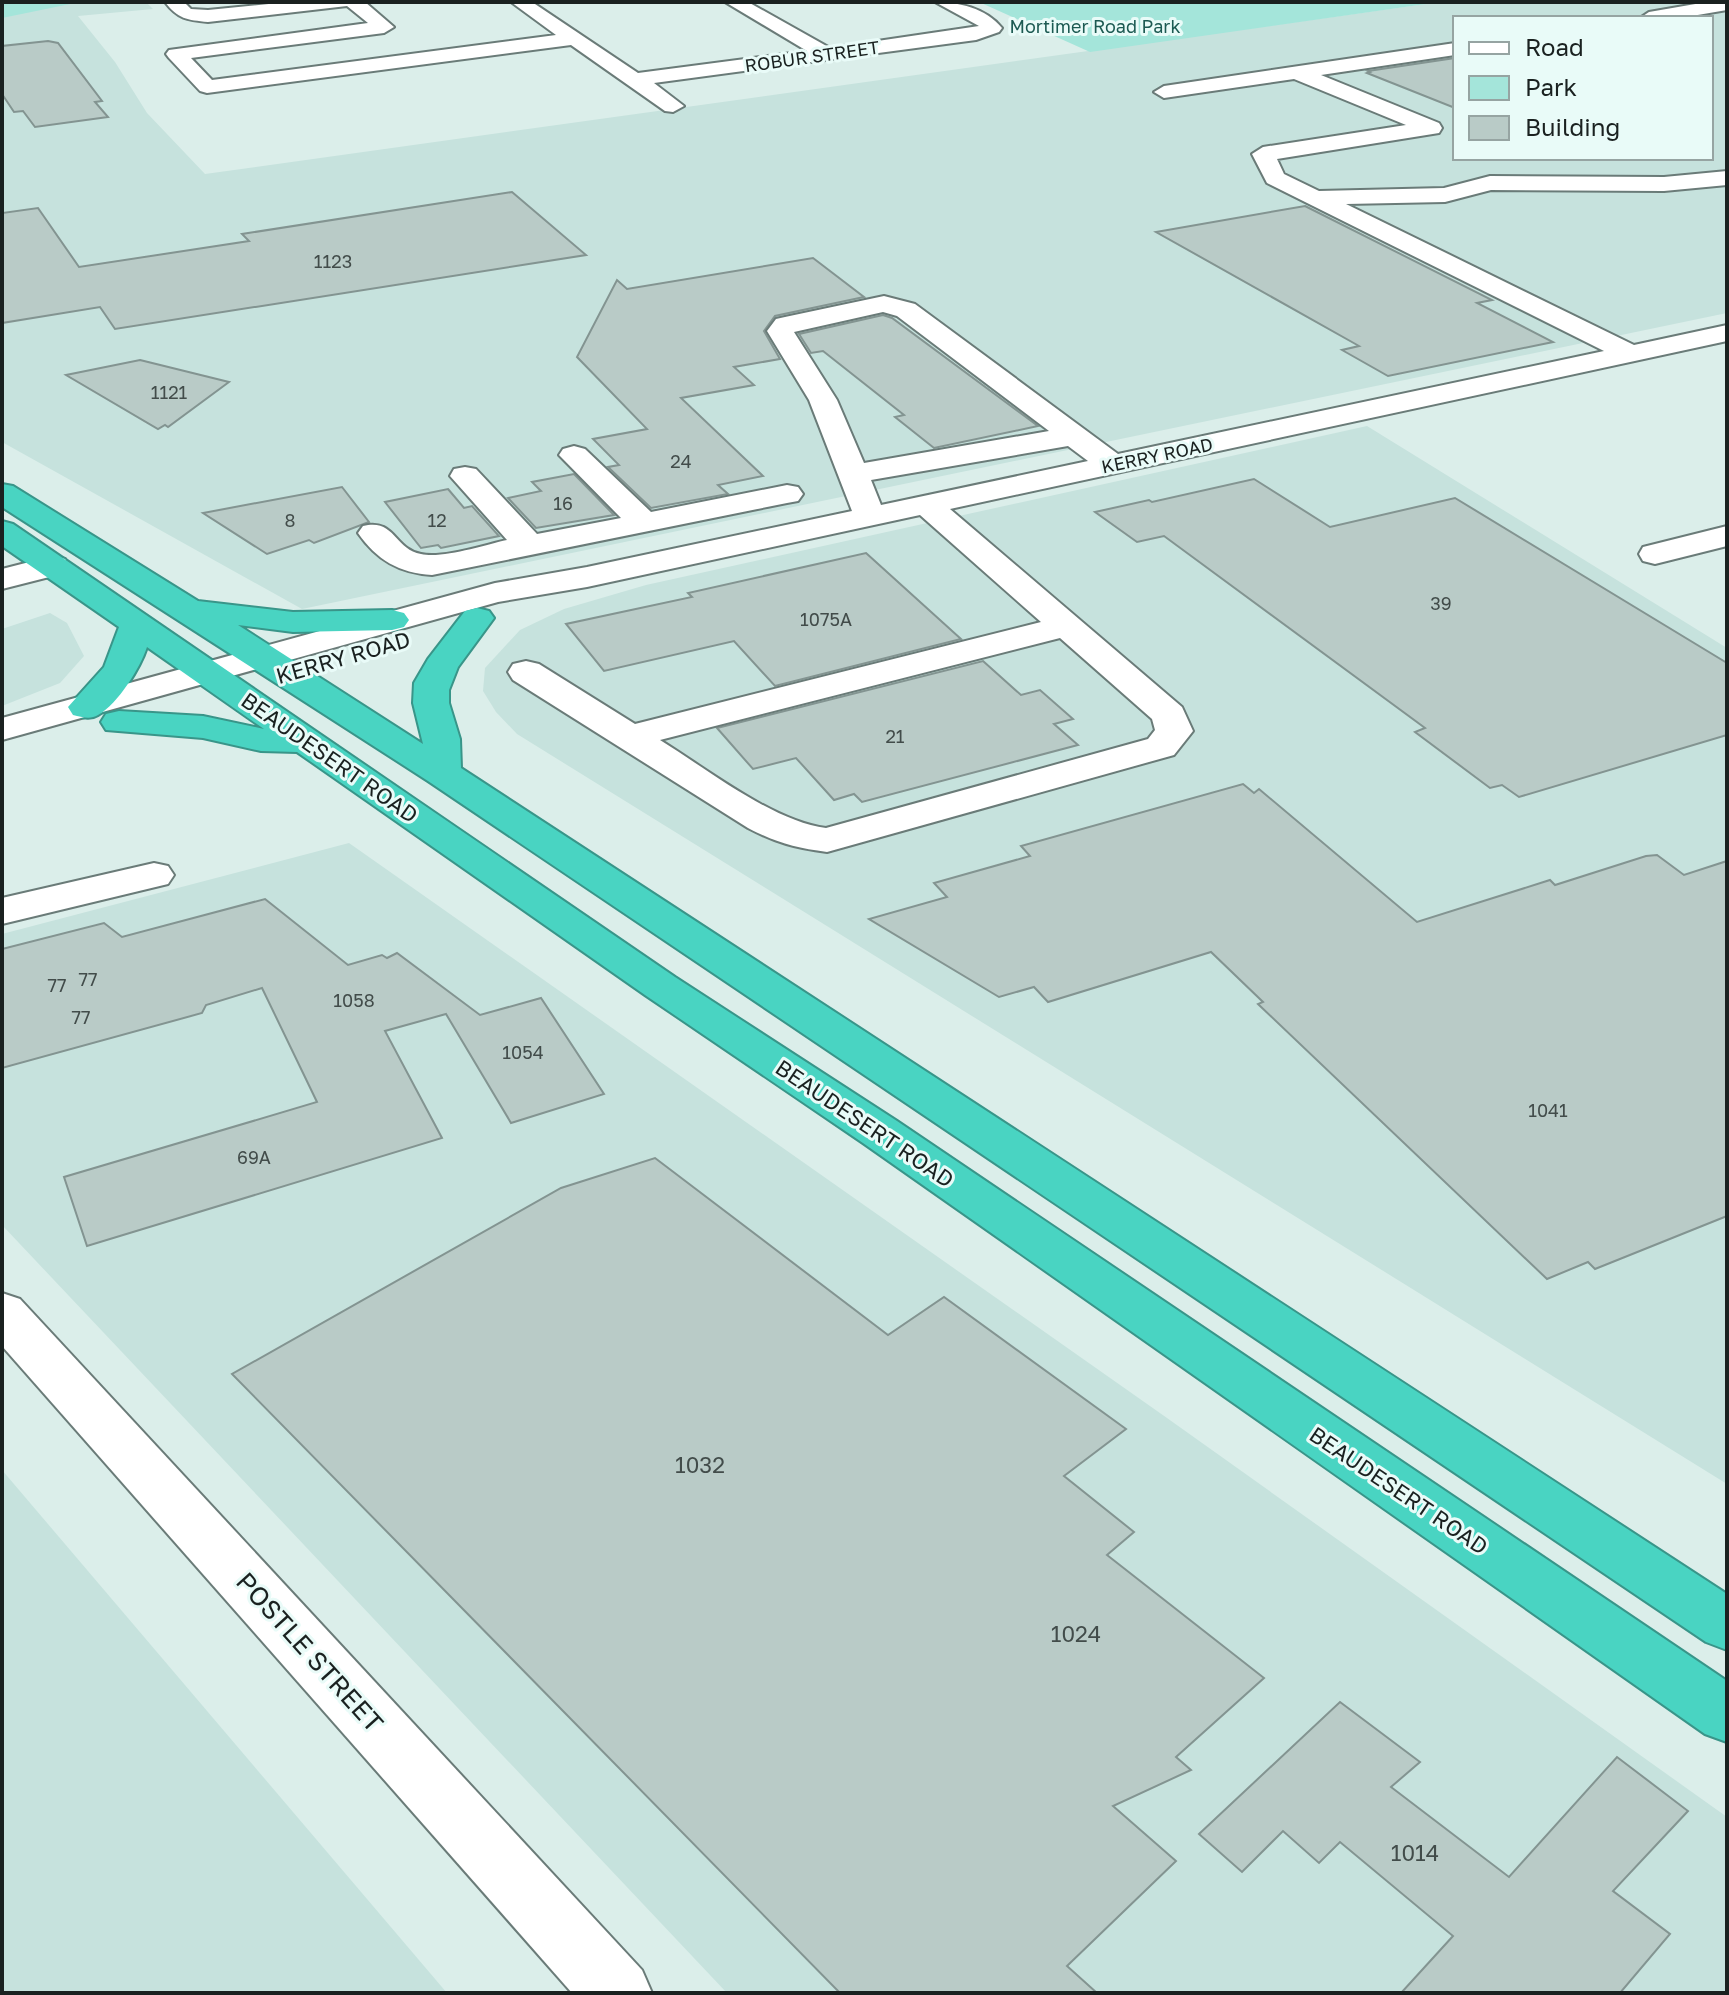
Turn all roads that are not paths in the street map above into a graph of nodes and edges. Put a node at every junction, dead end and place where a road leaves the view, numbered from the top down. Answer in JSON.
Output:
{"nodes":[{"id":1,"x":174,"y":2,"type":"edge"},
{"id":2,"x":342,"y":2,"type":"edge"},
{"id":3,"x":353,"y":2,"type":"edge"},
{"id":4,"x":520,"y":2,"type":"edge"},
{"id":5,"x":734,"y":2,"type":"edge"},
{"id":6,"x":944,"y":2,"type":"edge"},
{"id":7,"x":1727,"y":4,"type":"edge"},
{"id":8,"x":1660,"y":16,"type":"edge"},
{"id":9,"x":398,"y":33,"type":"junction"},
{"id":10,"x":574,"y":39,"type":"junction"},
{"id":11,"x":1453,"y":49,"type":"edge"},
{"id":12,"x":827,"y":54,"type":"junction"},
{"id":13,"x":433,"y":57,"type":"junction"},
{"id":14,"x":1298,"y":73,"type":"junction"},
{"id":15,"x":633,"y":80,"type":"junction"},
{"id":16,"x":1164,"y":92,"type":"dead end"},
{"id":17,"x":673,"y":106,"type":"dead end"},
{"id":18,"x":1727,"y":178,"type":"edge"},
{"id":19,"x":1445,"y":195,"type":"junction"},
{"id":20,"x":1315,"y":198,"type":"junction"},
{"id":21,"x":1403,"y":241,"type":"junction"},
{"id":22,"x":1723,"y":337,"type":"edge"},
{"id":23,"x":1632,"y":354,"type":"junction"},
{"id":24,"x":1074,"y":436,"type":"junction"},
{"id":25,"x":574,"y":455,"type":"dead end"},
{"id":26,"x":1113,"y":465,"type":"junction"},
{"id":27,"x":855,"y":474,"type":"junction"},
{"id":28,"x":465,"y":476,"type":"dead end"},
{"id":29,"x":2,"y":493,"type":"edge"},
{"id":30,"x":787,"y":494,"type":"dead end"},
{"id":31,"x":927,"y":505,"type":"junction"},
{"id":32,"x":870,"y":517,"type":"junction"},
{"id":33,"x":645,"y":523,"type":"junction"},
{"id":34,"x":2,"y":531,"type":"edge"},
{"id":35,"x":374,"y":533,"type":"dead end"},
{"id":36,"x":595,"y":534,"type":"junction"},
{"id":37,"x":1727,"y":536,"type":"edge"},
{"id":38,"x":530,"y":546,"type":"junction"},
{"id":39,"x":1655,"y":554,"type":"dead end"},
{"id":40,"x":53,"y":566,"type":"junction"},
{"id":41,"x":604,"y":573,"type":"junction"},
{"id":42,"x":2,"y":579,"type":"edge"},
{"id":43,"x":187,"y":608,"type":"junction"},
{"id":44,"x":477,"y":618,"type":"junction"},
{"id":45,"x":392,"y":620,"type":"junction"},
{"id":46,"x":137,"y":625,"type":"junction"},
{"id":47,"x":1066,"y":626,"type":"junction"},
{"id":48,"x":274,"y":665,"type":"junction"},
{"id":49,"x":526,"y":672,"type":"dead end"},
{"id":50,"x":219,"y":682,"type":"junction"},
{"id":51,"x":102,"y":714,"type":"junction"},
{"id":52,"x":2,"y":729,"type":"edge"},
{"id":53,"x":628,"y":737,"type":"junction"},
{"id":54,"x":308,"y":741,"type":"junction"},
{"id":55,"x":2,"y":752,"type":"edge"},
{"id":56,"x":442,"y":773,"type":"junction"},
{"id":57,"x":154,"y":875,"type":"dead end"},
{"id":58,"x":2,"y":911,"type":"edge"},
{"id":59,"x":2,"y":1312,"type":"edge"},
{"id":60,"x":1727,"y":1625,"type":"edge"},
{"id":61,"x":1727,"y":1715,"type":"edge"},
{"id":62,"x":617,"y":1993,"type":"edge"}],
"edges":[{"from":1,"to":2,"type":"street"},
{"from":3,"to":9,"type":"street"},
{"from":4,"to":10,"type":"street"},
{"from":5,"to":12,"type":"street"},
{"from":6,"to":12,"type":"street","name":"ROBUR STREET"},
{"from":7,"to":8,"type":"street"},
{"from":9,"to":13,"type":"street"},
{"from":9,"to":13,"type":"street"},
{"from":10,"to":13,"type":"street"},
{"from":10,"to":15,"type":"street"},
{"from":11,"to":14,"type":"street"},
{"from":12,"to":15,"type":"street","name":"ROBUR STREET"},
{"from":14,"to":16,"type":"street"},
{"from":14,"to":20,"type":"street"},
{"from":15,"to":17,"type":"street"},
{"from":18,"to":19,"type":"street"},
{"from":19,"to":20,"type":"street"},
{"from":19,"to":21,"type":"street"},
{"from":20,"to":21,"type":"street"},
{"from":21,"to":23,"type":"street"},
{"from":22,"to":23,"type":"street","name":"KERRY ROAD"},
{"from":23,"to":26,"type":"street","name":"KERRY ROAD"},
{"from":24,"to":26,"type":"street"},
{"from":24,"to":27,"type":"street"},
{"from":24,"to":27,"type":"street"},
{"from":25,"to":33,"type":"street"},
{"from":26,"to":31,"type":"street","name":"KERRY ROAD"},
{"from":27,"to":32,"type":"street"},
{"from":28,"to":38,"type":"street"},
{"from":29,"to":43,"type":"highway","name":"BEAUDESERT ROAD"},
{"from":30,"to":33,"type":"street"},
{"from":31,"to":32,"type":"street","name":"KERRY ROAD"},
{"from":31,"to":47,"type":"street"},
{"from":32,"to":41,"type":"street","name":"KERRY ROAD"},
{"from":33,"to":36,"type":"street"},
{"from":34,"to":40,"type":"highway","name":"BEAUDESERT ROAD"},
{"from":35,"to":38,"type":"street"},
{"from":36,"to":38,"type":"street"},
{"from":36,"to":41,"type":"street"},
{"from":37,"to":39,"type":"street"},
{"from":40,"to":42,"type":"street"},
{"from":40,"to":46,"type":"highway","name":"BEAUDESERT ROAD"},
{"from":41,"to":44,"type":"street","name":"KERRY ROAD"},
{"from":41,"to":45,"type":"street","name":"KERRY ROAD"},
{"from":43,"to":45,"type":"highway"},
{"from":43,"to":48,"type":"highway","name":"BEAUDESERT ROAD"},
{"from":44,"to":48,"type":"street","name":"KERRY ROAD"},
{"from":44,"to":56,"type":"highway"},
{"from":45,"to":48,"type":"street","name":"KERRY ROAD"},
{"from":46,"to":50,"type":"highway","name":"BEAUDESERT ROAD"},
{"from":46,"to":51,"type":"highway"},
{"from":47,"to":53,"type":"street"},
{"from":47,"to":53,"type":"street"},
{"from":48,"to":50,"type":"street","name":"KERRY ROAD"},
{"from":48,"to":56,"type":"highway","name":"BEAUDESERT ROAD"},
{"from":49,"to":53,"type":"street"},
{"from":50,"to":51,"type":"street","name":"KERRY ROAD"},
{"from":50,"to":54,"type":"highway","name":"BEAUDESERT ROAD"},
{"from":51,"to":52,"type":"street","name":"KERRY ROAD"},
{"from":51,"to":54,"type":"highway"},
{"from":51,"to":55,"type":"street","name":"KERRY ROAD"},
{"from":54,"to":61,"type":"highway","name":"BEAUDESERT ROAD"},
{"from":56,"to":60,"type":"highway","name":"BEAUDESERT ROAD"},
{"from":57,"to":58,"type":"street"},
{"from":59,"to":62,"type":"street","name":"POSTLE STREET"}]}
